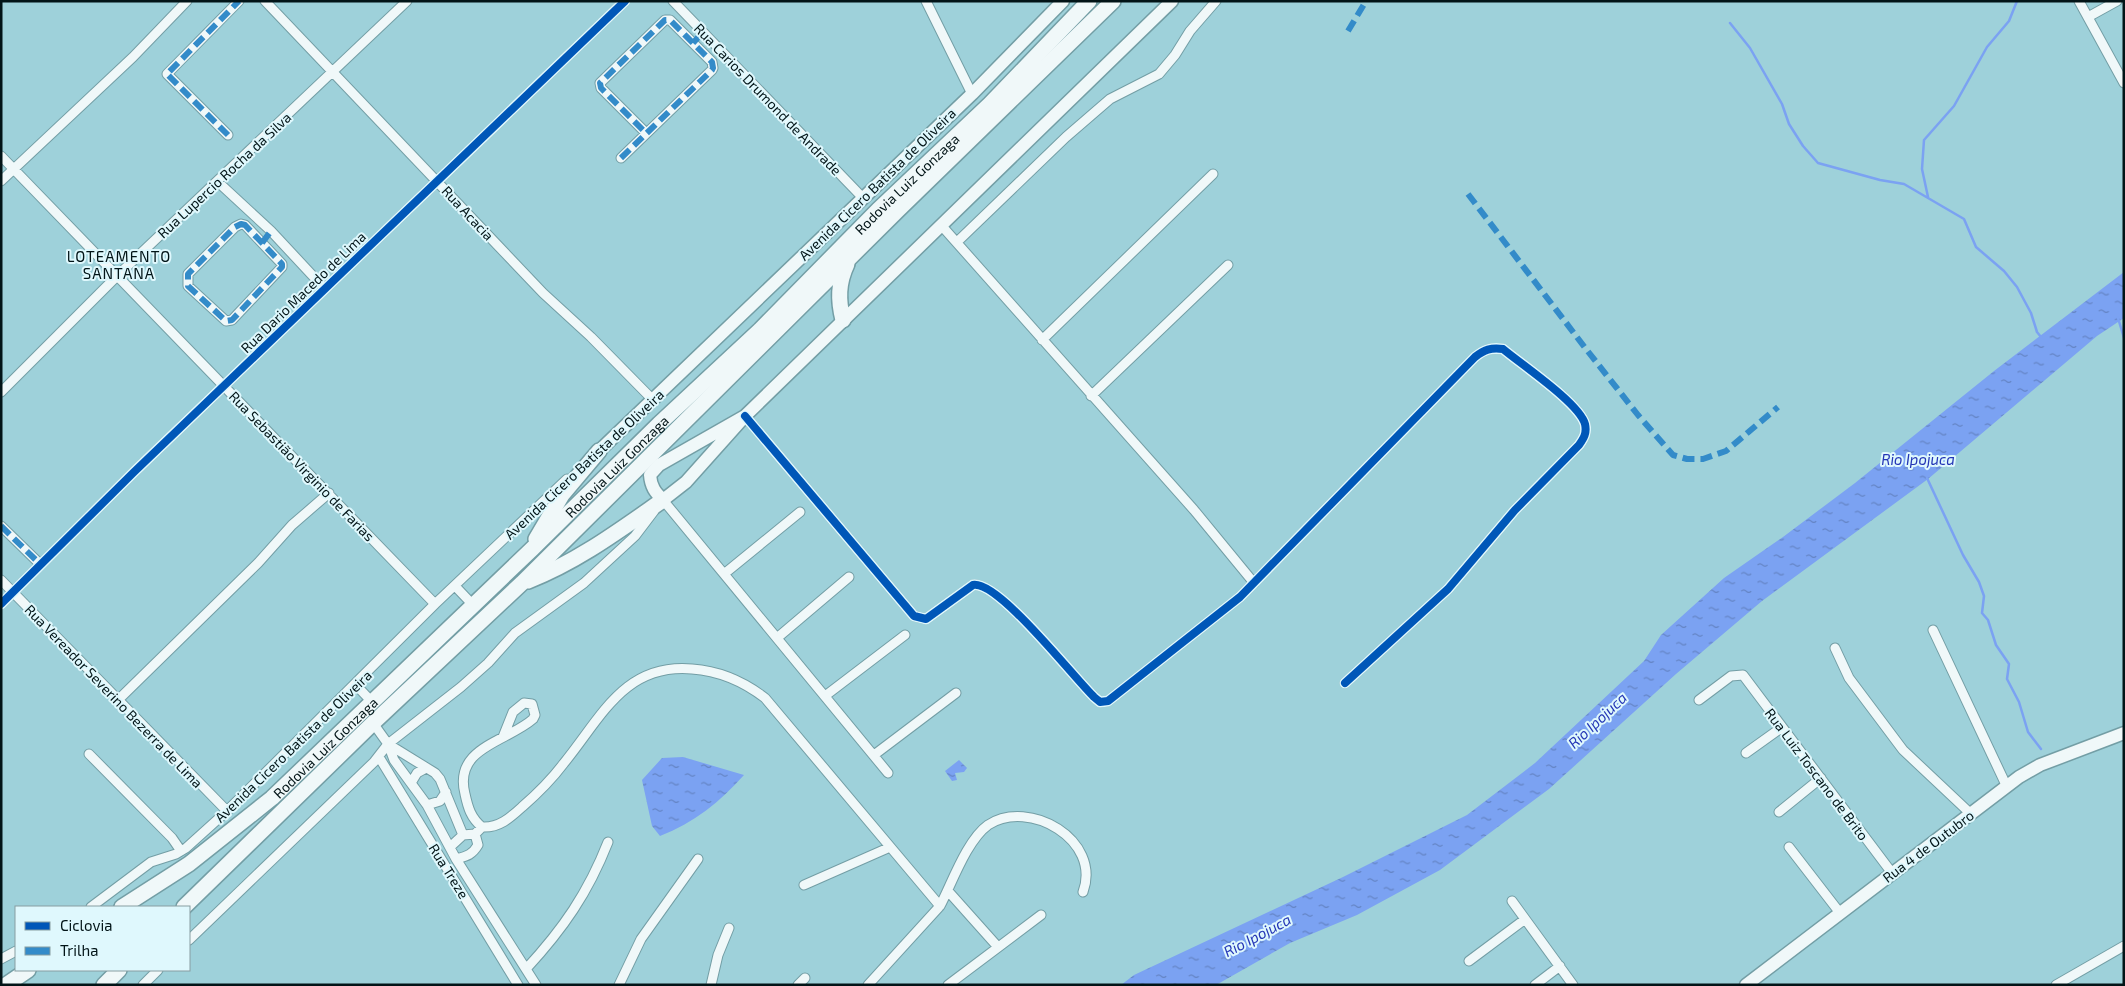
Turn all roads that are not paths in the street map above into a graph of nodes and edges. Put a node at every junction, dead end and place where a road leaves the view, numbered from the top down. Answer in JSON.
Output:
{"nodes":[{"id":1,"x":187,"y":1,"type":"edge"},
{"id":2,"x":238,"y":1,"type":"edge"},
{"id":3,"x":265,"y":1,"type":"edge"},
{"id":4,"x":406,"y":1,"type":"edge"},
{"id":5,"x":625,"y":1,"type":"edge"},
{"id":6,"x":673,"y":1,"type":"edge"},
{"id":7,"x":926,"y":1,"type":"edge"},
{"id":8,"x":1063,"y":1,"type":"edge"},
{"id":9,"x":1089,"y":1,"type":"edge"},
{"id":10,"x":1113,"y":1,"type":"edge"},
{"id":11,"x":1172,"y":1,"type":"edge"},
{"id":12,"x":1216,"y":1,"type":"edge"},
{"id":13,"x":2079,"y":1,"type":"edge"},
{"id":14,"x":2117,"y":1,"type":"edge"},
{"id":15,"x":2088,"y":17,"type":"junction"},
{"id":16,"x":703,"y":32,"type":"junction"},
{"id":17,"x":693,"y":42,"type":"junction"},
{"id":18,"x":332,"y":72,"type":"junction"},
{"id":19,"x":2124,"y":83,"type":"edge"},
{"id":20,"x":972,"y":94,"type":"junction"},
{"id":21,"x":646,"y":133,"type":"junction"},
{"id":22,"x":228,"y":135,"type":"dead end"},
{"id":23,"x":1,"y":156,"type":"edge"},
{"id":24,"x":621,"y":158,"type":"dead end"},
{"id":25,"x":14,"y":170,"type":"junction"},
{"id":26,"x":1214,"y":174,"type":"dead end"},
{"id":27,"x":437,"y":180,"type":"junction"},
{"id":28,"x":1,"y":182,"type":"edge"},
{"id":29,"x":218,"y":182,"type":"junction"},
{"id":30,"x":863,"y":198,"type":"junction"},
{"id":31,"x":941,"y":224,"type":"junction"},
{"id":32,"x":272,"y":231,"type":"junction"},
{"id":33,"x":956,"y":242,"type":"junction"},
{"id":34,"x":262,"y":243,"type":"junction"},
{"id":35,"x":850,"y":258,"type":"junction"},
{"id":36,"x":1228,"y":266,"type":"dead end"},
{"id":37,"x":118,"y":275,"type":"junction"},
{"id":38,"x":325,"y":289,"type":"junction"},
{"id":39,"x":843,"y":320,"type":"junction"},
{"id":40,"x":1042,"y":340,"type":"junction"},
{"id":41,"x":224,"y":386,"type":"junction"},
{"id":42,"x":1,"y":392,"type":"edge"},
{"id":43,"x":1091,"y":396,"type":"junction"},
{"id":44,"x":653,"y":400,"type":"junction"},
{"id":45,"x":745,"y":416,"type":"junction"},
{"id":46,"x":599,"y":451,"type":"junction"},
{"id":47,"x":329,"y":493,"type":"junction"},
{"id":48,"x":660,"y":502,"type":"junction"},
{"id":49,"x":800,"y":512,"type":"dead end"},
{"id":50,"x":1,"y":526,"type":"edge"},
{"id":51,"x":532,"y":549,"type":"junction"},
{"id":52,"x":40,"y":564,"type":"junction"},
{"id":53,"x":724,"y":574,"type":"junction"},
{"id":54,"x":850,"y":577,"type":"dead end"},
{"id":55,"x":1,"y":580,"type":"edge"},
{"id":56,"x":522,"y":583,"type":"junction"},
{"id":57,"x":1254,"y":583,"type":"junction"},
{"id":58,"x":455,"y":586,"type":"junction"},
{"id":59,"x":13,"y":593,"type":"junction"},
{"id":60,"x":1,"y":604,"type":"edge"},
{"id":61,"x":435,"y":604,"type":"junction"},
{"id":62,"x":473,"y":605,"type":"junction"},
{"id":63,"x":1933,"y":630,"type":"dead end"},
{"id":64,"x":905,"y":635,"type":"dead end"},
{"id":65,"x":777,"y":638,"type":"junction"},
{"id":66,"x":1835,"y":648,"type":"dead end"},
{"id":67,"x":1345,"y":683,"type":"dead end"},
{"id":68,"x":356,"y":685,"type":"junction"},
{"id":69,"x":956,"y":693,"type":"dead end"},
{"id":70,"x":825,"y":696,"type":"junction"},
{"id":71,"x":118,"y":700,"type":"junction"},
{"id":72,"x":1699,"y":700,"type":"dead end"},
{"id":73,"x":372,"y":702,"type":"junction"},
{"id":74,"x":372,"y":723,"type":"junction"},
{"id":75,"x":1781,"y":728,"type":"junction"},
{"id":76,"x":2124,"y":733,"type":"edge"},
{"id":77,"x":503,"y":737,"type":"dead end"},
{"id":78,"x":388,"y":744,"type":"junction"},
{"id":79,"x":1746,"y":753,"type":"dead end"},
{"id":80,"x":89,"y":754,"type":"dead end"},
{"id":81,"x":874,"y":755,"type":"junction"},
{"id":82,"x":379,"y":757,"type":"junction"},
{"id":83,"x":426,"y":768,"type":"junction"},
{"id":84,"x":888,"y":772,"type":"dead end"},
{"id":85,"x":1821,"y":778,"type":"junction"},
{"id":86,"x":411,"y":783,"type":"junction"},
{"id":87,"x":2006,"y":787,"type":"junction"},
{"id":88,"x":446,"y":792,"type":"junction"},
{"id":89,"x":427,"y":805,"type":"junction"},
{"id":90,"x":227,"y":811,"type":"junction"},
{"id":91,"x":1779,"y":812,"type":"dead end"},
{"id":92,"x":1971,"y":814,"type":"junction"},
{"id":93,"x":482,"y":827,"type":"junction"},
{"id":94,"x":475,"y":834,"type":"junction"},
{"id":95,"x":463,"y":835,"type":"junction"},
{"id":96,"x":608,"y":842,"type":"dead end"},
{"id":97,"x":1789,"y":847,"type":"dead end"},
{"id":98,"x":450,"y":848,"type":"junction"},
{"id":99,"x":888,"y":848,"type":"junction"},
{"id":100,"x":181,"y":851,"type":"junction"},
{"id":101,"x":456,"y":858,"type":"junction"},
{"id":102,"x":698,"y":859,"type":"dead end"},
{"id":103,"x":1892,"y":873,"type":"junction"},
{"id":104,"x":804,"y":885,"type":"dead end"},
{"id":105,"x":948,"y":892,"type":"junction"},
{"id":106,"x":1083,"y":892,"type":"dead end"},
{"id":107,"x":1512,"y":902,"type":"dead end"},
{"id":108,"x":92,"y":906,"type":"edge"},
{"id":109,"x":124,"y":906,"type":"edge"},
{"id":110,"x":185,"y":906,"type":"edge"},
{"id":111,"x":940,"y":906,"type":"junction"},
{"id":112,"x":1840,"y":912,"type":"junction"},
{"id":113,"x":1041,"y":915,"type":"dead end"},
{"id":114,"x":1524,"y":920,"type":"junction"},
{"id":115,"x":729,"y":928,"type":"dead end"},
{"id":116,"x":190,"y":939,"type":"edge"},
{"id":117,"x":2124,"y":946,"type":"edge"},
{"id":118,"x":998,"y":947,"type":"junction"},
{"id":119,"x":15,"y":952,"type":"edge"},
{"id":120,"x":1,"y":959,"type":"edge"},
{"id":121,"x":1469,"y":961,"type":"dead end"},
{"id":122,"x":1560,"y":966,"type":"junction"},
{"id":123,"x":526,"y":968,"type":"junction"},
{"id":124,"x":27,"y":971,"type":"edge"},
{"id":125,"x":118,"y":971,"type":"edge"},
{"id":126,"x":157,"y":971,"type":"edge"},
{"id":127,"x":1754,"y":982,"type":"edge"},
{"id":128,"x":6,"y":985,"type":"edge"},
{"id":129,"x":104,"y":985,"type":"edge"},
{"id":130,"x":143,"y":985,"type":"edge"},
{"id":131,"x":518,"y":985,"type":"edge"},
{"id":132,"x":536,"y":985,"type":"edge"},
{"id":133,"x":618,"y":985,"type":"edge"},
{"id":134,"x":711,"y":985,"type":"edge"},
{"id":135,"x":868,"y":985,"type":"edge"},
{"id":136,"x":948,"y":985,"type":"edge"},
{"id":137,"x":1535,"y":985,"type":"edge"},
{"id":138,"x":1573,"y":985,"type":"edge"},
{"id":139,"x":2056,"y":985,"type":"edge"}],
"edges":[{"from":1,"to":25,"type":"street"},
{"from":2,"to":22,"type":"street"},
{"from":3,"to":18,"type":"street","name":"Rua Acacia"},
{"from":4,"to":18,"type":"street","name":"Rua Lupercio Rocha da Silva"},
{"from":5,"to":27,"type":"street","name":"Rua Dario Macedo de Lima"},
{"from":6,"to":16,"type":"street","name":"Rua Carios Drumond de Andrade"},
{"from":7,"to":20,"type":"street"},
{"from":8,"to":20,"type":"main road","name":"Avenida Cicero Batista de Oliveira"},
{"from":9,"to":51,"type":"highway","name":"Rodovia Luiz Gonzaga"},
{"from":10,"to":35,"type":"highway","name":"Rodovia Luiz Gonzaga"},
{"from":11,"to":31,"type":"main road"},
{"from":12,"to":33,"type":"street"},
{"from":13,"to":15,"type":"street"},
{"from":14,"to":15,"type":"street"},
{"from":15,"to":19,"type":"street"},
{"from":16,"to":17,"type":"street"},
{"from":16,"to":30,"type":"street","name":"Rua Carios Drumond de Andrade"},
{"from":17,"to":21,"type":"street"},
{"from":17,"to":21,"type":"street"},
{"from":18,"to":27,"type":"street","name":"Rua Acacia"},
{"from":18,"to":29,"type":"street","name":"Rua Lupercio Rocha da Silva"},
{"from":20,"to":30,"type":"main road","name":"Avenida Cicero Batista de Oliveira"},
{"from":21,"to":24,"type":"street"},
{"from":23,"to":25,"type":"street","name":"Rua Sebastião Virginio de Farias"},
{"from":25,"to":28,"type":"street"},
{"from":25,"to":37,"type":"street","name":"Rua Sebastião Virginio de Farias"},
{"from":26,"to":40,"type":"street"},
{"from":27,"to":38,"type":"street","name":"Rua Dario Macedo de Lima"},
{"from":27,"to":44,"type":"street","name":"Rua Acacia"},
{"from":29,"to":32,"type":"street"},
{"from":29,"to":37,"type":"street","name":"Rua Lupercio Rocha da Silva"},
{"from":30,"to":44,"type":"main road","name":"Avenida Cicero Batista de Oliveira"},
{"from":31,"to":33,"type":"street"},
{"from":31,"to":39,"type":"main road"},
{"from":32,"to":34,"type":"street"},
{"from":32,"to":38,"type":"street"},
{"from":33,"to":40,"type":"street"},
{"from":34,"to":34,"type":"street"},
{"from":35,"to":39,"type":"highway"},
{"from":35,"to":56,"type":"highway","name":"Rodovia Luiz Gonzaga"},
{"from":36,"to":43,"type":"street"},
{"from":37,"to":41,"type":"street","name":"Rua Sebastião Virginio de Farias"},
{"from":37,"to":42,"type":"street","name":"Rua Lupercio Rocha da Silva"},
{"from":38,"to":41,"type":"street","name":"Rua Dario Macedo de Lima"},
{"from":39,"to":45,"type":"main road"},
{"from":40,"to":43,"type":"street"},
{"from":41,"to":47,"type":"street","name":"Rua Sebastião Virginio de Farias"},
{"from":41,"to":52,"type":"street","name":"Rua Dario Macedo de Lima"},
{"from":43,"to":57,"type":"street"},
{"from":44,"to":46,"type":"main road","name":"Avenida Cicero Batista de Oliveira"},
{"from":45,"to":48,"type":"main road"},
{"from":45,"to":48,"type":"main road"},
{"from":45,"to":57,"type":"street"},
{"from":46,"to":51,"type":"highway"},
{"from":46,"to":58,"type":"street","name":"Avenida Cicero Batista de Oliveira"},
{"from":47,"to":61,"type":"street","name":"Rua Sebastião Virginio de Farias"},
{"from":47,"to":71,"type":"street"},
{"from":48,"to":53,"type":"street"},
{"from":48,"to":56,"type":"highway"},
{"from":48,"to":78,"type":"street"},
{"from":49,"to":53,"type":"street"},
{"from":50,"to":52,"type":"street"},
{"from":51,"to":62,"type":"highway","name":"Rodovia Luiz Gonzaga"},
{"from":52,"to":59,"type":"street","name":"Rua Dario Macedo de Lima"},
{"from":53,"to":65,"type":"street"},
{"from":54,"to":65,"type":"street"},
{"from":55,"to":59,"type":"street","name":"Rua Vereador Severino Bezerra de Lima"},
{"from":56,"to":74,"type":"highway","name":"Rodovia Luiz Gonzaga"},
{"from":57,"to":67,"type":"street"},
{"from":58,"to":61,"type":"street","name":"Avenida Cicero Batista de Oliveira"},
{"from":58,"to":62,"type":"street"},
{"from":59,"to":60,"type":"street","name":"Rua Dario Macedo de Lima"},
{"from":59,"to":71,"type":"street","name":"Rua Vereador Severino Bezerra de Lima"},
{"from":61,"to":68,"type":"street","name":"Avenida Cicero Batista de Oliveira"},
{"from":62,"to":73,"type":"highway","name":"Rodovia Luiz Gonzaga"},
{"from":63,"to":87,"type":"street"},
{"from":64,"to":70,"type":"street"},
{"from":65,"to":70,"type":"street"},
{"from":66,"to":92,"type":"street"},
{"from":68,"to":73,"type":"street"},
{"from":68,"to":90,"type":"street","name":"Avenida Cicero Batista de Oliveira"},
{"from":69,"to":81,"type":"street"},
{"from":70,"to":81,"type":"street"},
{"from":71,"to":90,"type":"street","name":"Rua Vereador Severino Bezerra de Lima"},
{"from":72,"to":75,"type":"street","name":"Rua Luiz Toscano de Brito"},
{"from":73,"to":109,"type":"highway","name":"Rodovia Luiz Gonzaga"},
{"from":74,"to":78,"type":"street"},
{"from":74,"to":110,"type":"highway","name":"Rodovia Luiz Gonzaga"},
{"from":75,"to":79,"type":"street"},
{"from":75,"to":85,"type":"street","name":"Rua Luiz Toscano de Brito"},
{"from":76,"to":87,"type":"main road","name":"Rua 4 de Outubro"},
{"from":77,"to":93,"type":"street"},
{"from":78,"to":82,"type":"street"},
{"from":78,"to":83,"type":"street"},
{"from":78,"to":86,"type":"street"},
{"from":80,"to":100,"type":"street"},
{"from":81,"to":84,"type":"street"},
{"from":82,"to":116,"type":"street"},
{"from":82,"to":131,"type":"street","name":"Rua Treze"},
{"from":83,"to":86,"type":"street"},
{"from":83,"to":88,"type":"street"},
{"from":85,"to":91,"type":"street"},
{"from":85,"to":103,"type":"street","name":"Rua Luiz Toscano de Brito"},
{"from":86,"to":89,"type":"street"},
{"from":87,"to":92,"type":"main road","name":"Rua 4 de Outubro"},
{"from":88,"to":89,"type":"street"},
{"from":88,"to":95,"type":"street"},
{"from":89,"to":98,"type":"street"},
{"from":90,"to":100,"type":"street","name":"Avenida Cicero Batista de Oliveira"},
{"from":92,"to":103,"type":"main road","name":"Rua 4 de Outubro"},
{"from":93,"to":94,"type":"street"},
{"from":93,"to":99,"type":"street"},
{"from":94,"to":95,"type":"street"},
{"from":94,"to":101,"type":"street"},
{"from":95,"to":98,"type":"street"},
{"from":96,"to":123,"type":"street"},
{"from":97,"to":112,"type":"street"},
{"from":98,"to":101,"type":"street"},
{"from":99,"to":104,"type":"street"},
{"from":99,"to":111,"type":"street"},
{"from":100,"to":108,"type":"street","name":"Avenida Cicero Batista de Oliveira"},
{"from":101,"to":123,"type":"street"},
{"from":102,"to":133,"type":"street"},
{"from":103,"to":112,"type":"main road","name":"Rua 4 de Outubro"},
{"from":105,"to":106,"type":"street"},
{"from":105,"to":111,"type":"street"},
{"from":105,"to":118,"type":"street"},
{"from":107,"to":114,"type":"street"},
{"from":111,"to":135,"type":"street"},
{"from":112,"to":127,"type":"main road","name":"Rua 4 de Outubro"},
{"from":113,"to":118,"type":"street"},
{"from":114,"to":121,"type":"street"},
{"from":114,"to":122,"type":"street"},
{"from":115,"to":134,"type":"street"},
{"from":117,"to":139,"type":"street"},
{"from":118,"to":136,"type":"street"},
{"from":119,"to":120,"type":"street"},
{"from":122,"to":137,"type":"street"},
{"from":122,"to":138,"type":"street"},
{"from":123,"to":132,"type":"street"},
{"from":124,"to":128,"type":"highway"},
{"from":125,"to":129,"type":"highway"},
{"from":126,"to":130,"type":"street"}]}
